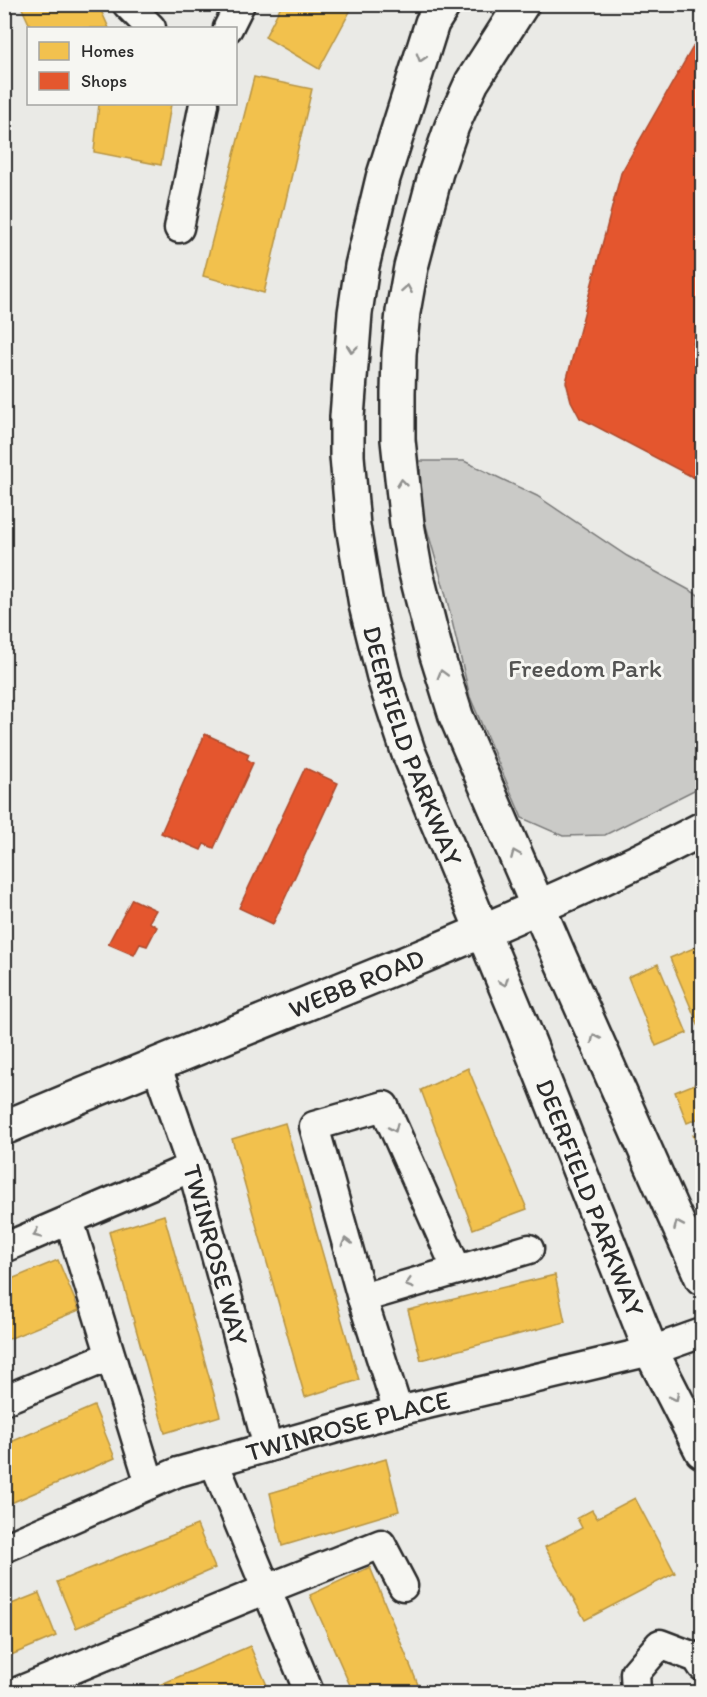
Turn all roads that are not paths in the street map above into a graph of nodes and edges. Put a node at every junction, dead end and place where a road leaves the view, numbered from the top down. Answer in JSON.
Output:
{"nodes":[{"id":1,"x":127,"y":4,"type":"edge"},
{"id":2,"x":240,"y":4,"type":"edge"},
{"id":3,"x":444,"y":4,"type":"edge"},
{"id":4,"x":522,"y":4,"type":"edge"},
{"id":5,"x":150,"y":27,"type":"edge"},
{"id":6,"x":228,"y":27,"type":"edge"},
{"id":7,"x":204,"y":105,"type":"edge"},
{"id":8,"x":179,"y":228,"type":"dead end"},
{"id":9,"x":702,"y":829,"type":"edge"},
{"id":10,"x":538,"y":908,"type":"junction"},
{"id":11,"x":483,"y":931,"type":"junction"},
{"id":12,"x":156,"y":1064,"type":"junction"},
{"id":13,"x":4,"y":1128,"type":"edge"},
{"id":14,"x":192,"y":1167,"type":"junction"},
{"id":15,"x":69,"y":1220,"type":"junction"},
{"id":16,"x":4,"y":1248,"type":"edge"},
{"id":17,"x":529,"y":1249,"type":"dead end"},
{"id":18,"x":457,"y":1270,"type":"junction"},
{"id":19,"x":702,"y":1278,"type":"edge"},
{"id":20,"x":362,"y":1298,"type":"junction"},
{"id":21,"x":702,"y":1333,"type":"edge"},
{"id":22,"x":651,"y":1351,"type":"junction"},
{"id":23,"x":110,"y":1356,"type":"junction"},
{"id":24,"x":4,"y":1400,"type":"edge"},
{"id":25,"x":398,"y":1411,"type":"junction"},
{"id":26,"x":268,"y":1447,"type":"junction"},
{"id":27,"x":702,"y":1451,"type":"edge"},
{"id":28,"x":214,"y":1462,"type":"junction"},
{"id":29,"x":150,"y":1484,"type":"junction"},
{"id":30,"x":4,"y":1548,"type":"edge"},
{"id":31,"x":403,"y":1586,"type":"dead end"},
{"id":32,"x":267,"y":1589,"type":"junction"},
{"id":33,"x":702,"y":1666,"type":"edge"},
{"id":34,"x":17,"y":1692,"type":"edge"},
{"id":35,"x":309,"y":1692,"type":"edge"},
{"id":36,"x":636,"y":1692,"type":"edge"}],
"edges":[{"from":1,"to":5,"type":"street"},
{"from":2,"to":6,"type":"street"},
{"from":3,"to":11,"type":"main road","name":"DEERFIELD PARKWAY","one_way":true},
{"from":10,"to":4,"type":"main road","name":"DEERFIELD PARKWAY","one_way":true},
{"from":7,"to":8,"type":"street"},
{"from":9,"to":10,"type":"main road","name":"WEBB ROAD"},
{"from":10,"to":11,"type":"main road","name":"WEBB ROAD"},
{"from":19,"to":10,"type":"main road","name":"DEERFIELD PARKWAY","one_way":true},
{"from":11,"to":12,"type":"main road","name":"WEBB ROAD"},
{"from":11,"to":22,"type":"main road","name":"DEERFIELD PARKWAY","one_way":true},
{"from":12,"to":13,"type":"main road","name":"WEBB ROAD"},
{"from":12,"to":14,"type":"street","name":"TWINROSE WAY"},
{"from":14,"to":15,"type":"street"},
{"from":14,"to":26,"type":"street","name":"TWINROSE WAY"},
{"from":15,"to":16,"type":"street","one_way":true},
{"from":15,"to":23,"type":"street"},
{"from":17,"to":18,"type":"street"},
{"from":18,"to":20,"type":"street","one_way":true},
{"from":20,"to":18,"type":"street","one_way":true},
{"from":20,"to":25,"type":"street"},
{"from":21,"to":22,"type":"street","name":"TWINROSE PLACE"},
{"from":22,"to":25,"type":"street","name":"TWINROSE PLACE"},
{"from":22,"to":27,"type":"main road","name":"DEERFIELD PARKWAY","one_way":true},
{"from":23,"to":24,"type":"street"},
{"from":23,"to":29,"type":"street"},
{"from":25,"to":26,"type":"street","name":"TWINROSE PLACE"},
{"from":26,"to":28,"type":"street","name":"TWINROSE PLACE"},
{"from":28,"to":29,"type":"street","name":"TWINROSE PLACE"},
{"from":28,"to":32,"type":"street"},
{"from":29,"to":30,"type":"street","name":"TWINROSE PLACE"},
{"from":31,"to":32,"type":"street"},
{"from":32,"to":34,"type":"street"},
{"from":32,"to":35,"type":"street"},
{"from":33,"to":36,"type":"street"}]}
